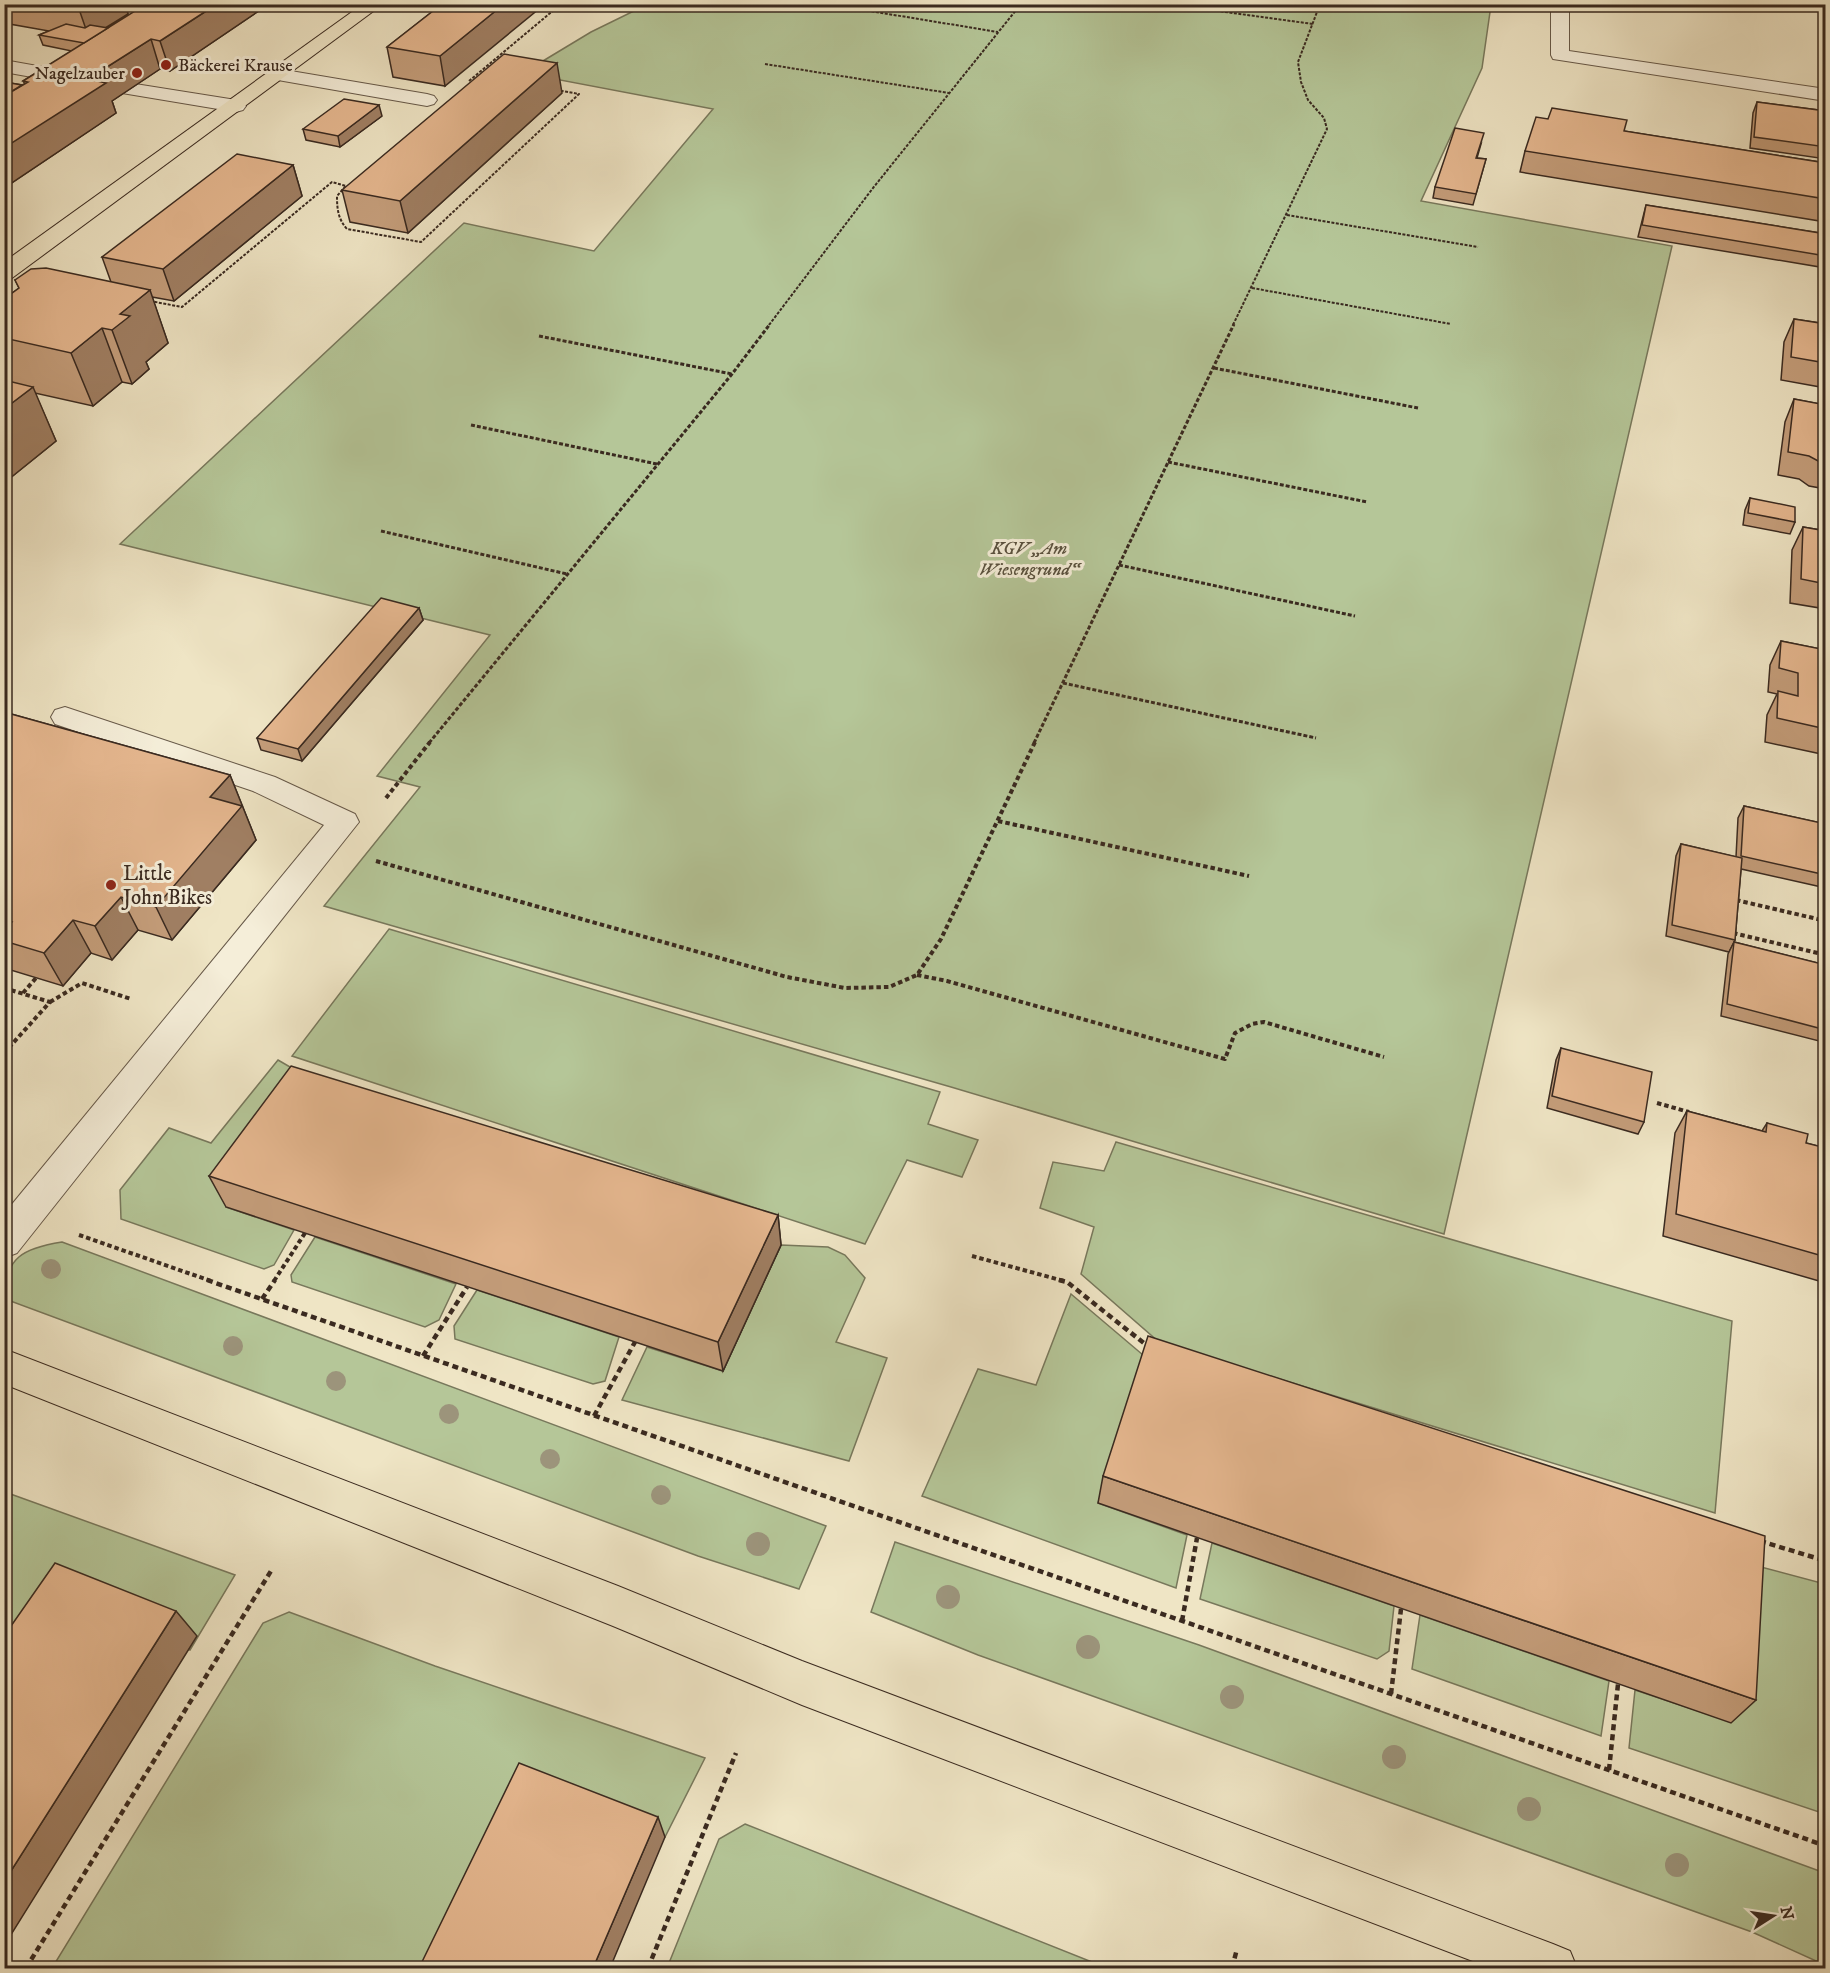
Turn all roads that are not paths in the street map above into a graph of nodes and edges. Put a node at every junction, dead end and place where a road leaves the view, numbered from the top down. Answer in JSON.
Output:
{"nodes":[{"id":1,"x":375,"y":4,"type":"edge"},
{"id":2,"x":1560,"y":4,"type":"edge"},
{"id":3,"x":4,"y":66,"type":"edge"},
{"id":4,"x":279,"y":75,"type":"junction"},
{"id":5,"x":83,"y":81,"type":"edge"},
{"id":6,"x":129,"y":89,"type":"edge"},
{"id":7,"x":1826,"y":96,"type":"edge"},
{"id":8,"x":427,"y":100,"type":"edge"},
{"id":9,"x":236,"y":106,"type":"junction"},
{"id":10,"x":4,"y":273,"type":"edge"},
{"id":11,"x":64,"y":717,"type":"dead end"},
{"id":12,"x":4,"y":1242,"type":"edge"},
{"id":13,"x":4,"y":1366,"type":"edge"},
{"id":14,"x":1553,"y":1968,"type":"edge"}],
"edges":[{"from":1,"to":4,"type":"main road"},
{"from":2,"to":7,"type":"street"},
{"from":3,"to":5,"type":"street"},
{"from":4,"to":8,"type":"street"},
{"from":4,"to":9,"type":"main road"},
{"from":6,"to":9,"type":"street"},
{"from":9,"to":10,"type":"main road"},
{"from":11,"to":12,"type":"street"},
{"from":13,"to":14,"type":"main road"}]}
